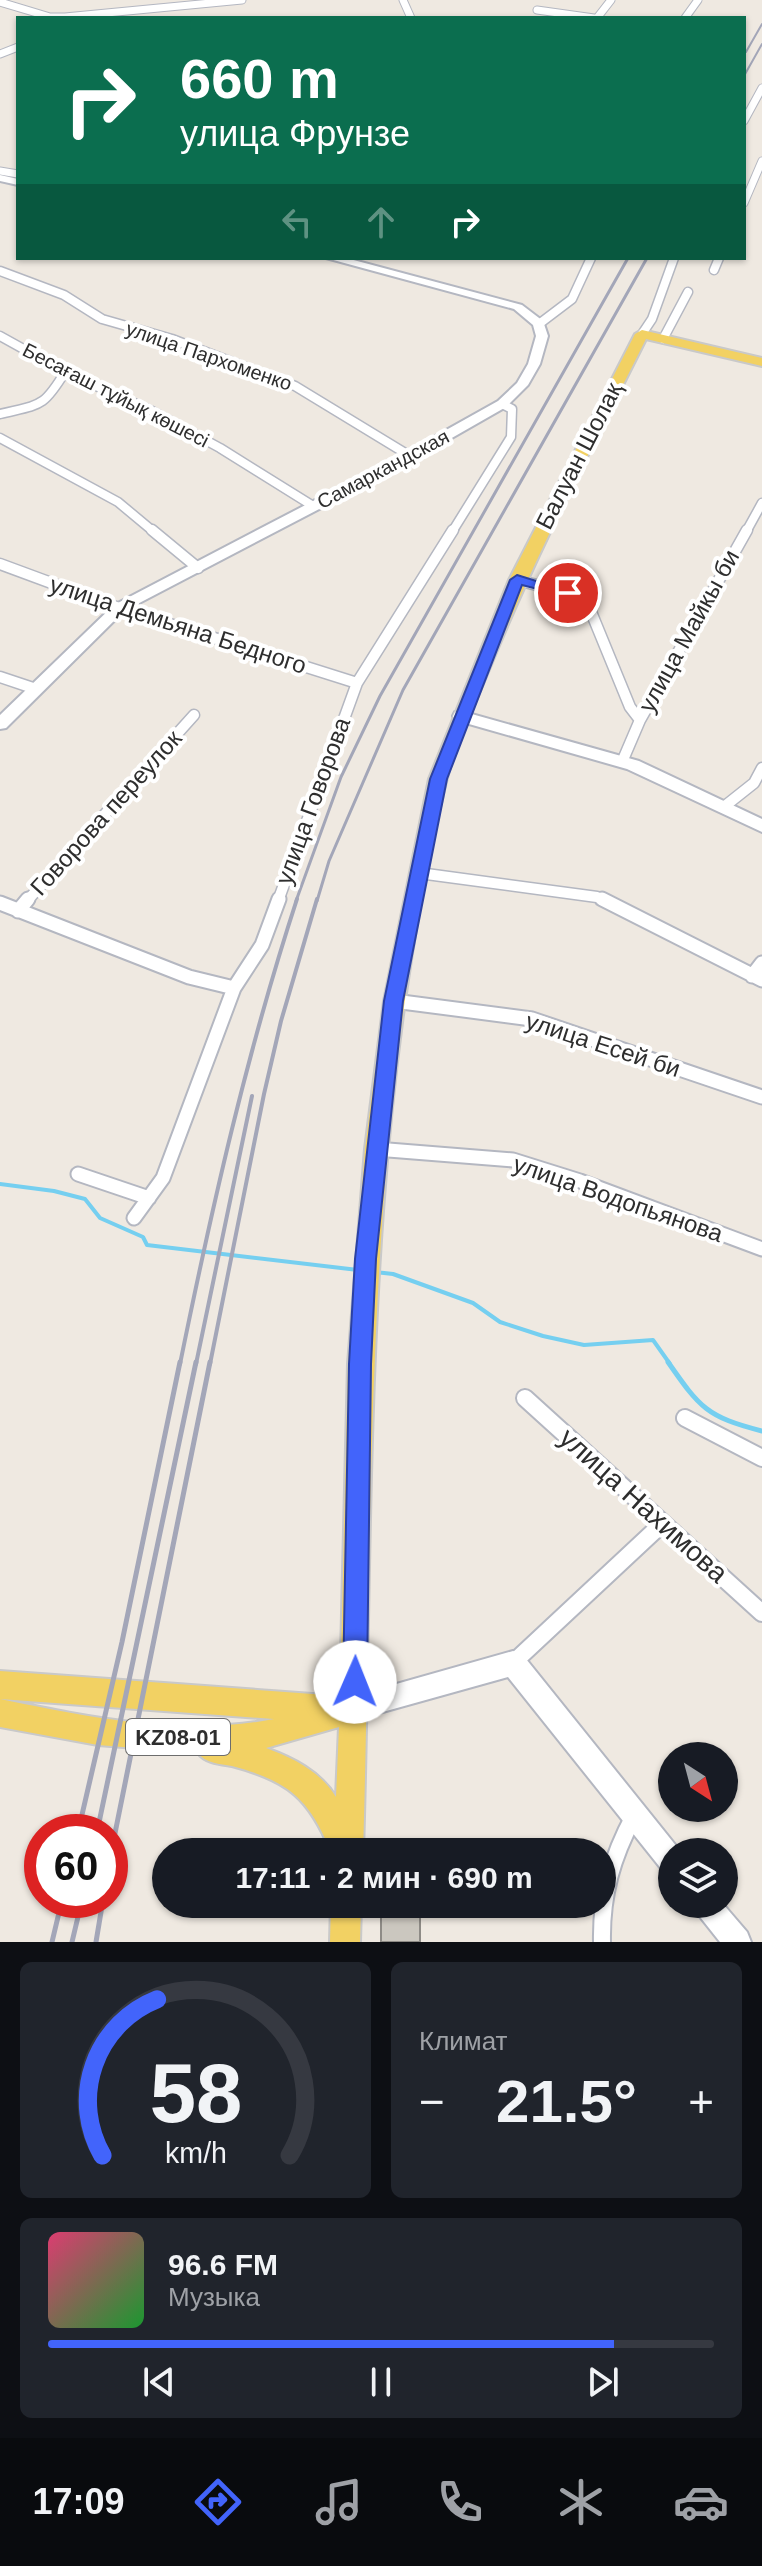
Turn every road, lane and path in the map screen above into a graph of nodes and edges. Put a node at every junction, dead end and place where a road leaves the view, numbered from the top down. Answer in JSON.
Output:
{"nodes":[{"id":1,"x":242,"y":0,"type":"edge"},
{"id":2,"x":545,"y":0,"type":"edge"},
{"id":3,"x":611,"y":0,"type":"edge"},
{"id":4,"x":0,"y":2,"type":"edge"},
{"id":5,"x":537,"y":10,"type":"junction"},
{"id":6,"x":47,"y":16,"type":"edge"},
{"id":7,"x":95,"y":16,"type":"edge"},
{"id":8,"x":532,"y":16,"type":"edge"},
{"id":9,"x":581,"y":16,"type":"edge"},
{"id":10,"x":598,"y":16,"type":"edge"},
{"id":11,"x":762,"y":88,"type":"edge"},
{"id":12,"x":746,"y":117,"type":"edge"},
{"id":13,"x":762,"y":161,"type":"edge"},
{"id":14,"x":746,"y":198,"type":"edge"},
{"id":15,"x":340,"y":260,"type":"edge"},
{"id":16,"x":589,"y":260,"type":"edge"},
{"id":17,"x":673,"y":260,"type":"edge"},
{"id":18,"x":718,"y":260,"type":"edge"},
{"id":19,"x":714,"y":270,"type":"dead end"},
{"id":20,"x":0,"y":271,"type":"edge"},
{"id":21,"x":688,"y":292,"type":"dead end"},
{"id":22,"x":539,"y":324,"type":"junction"},
{"id":23,"x":0,"y":336,"type":"edge"},
{"id":24,"x":652,"y":336,"type":"junction"},
{"id":25,"x":762,"y":362,"type":"edge"},
{"id":26,"x":65,"y":372,"type":"junction"},
{"id":27,"x":502,"y":404,"type":"junction"},
{"id":28,"x":0,"y":414,"type":"edge"},
{"id":29,"x":0,"y":438,"type":"edge"},
{"id":30,"x":410,"y":456,"type":"junction"},
{"id":31,"x":762,"y":503,"type":"edge"},
{"id":32,"x":313,"y":506,"type":"junction"},
{"id":33,"x":0,"y":564,"type":"edge"},
{"id":34,"x":198,"y":568,"type":"junction"},
{"id":35,"x":517,"y":580,"type":"junction"},
{"id":36,"x":119,"y":608,"type":"junction"},
{"id":37,"x":0,"y":677,"type":"edge"},
{"id":38,"x":357,"y":683,"type":"junction"},
{"id":39,"x":36,"y":689,"type":"junction"},
{"id":40,"x":194,"y":715,"type":"dead end"},
{"id":41,"x":461,"y":716,"type":"junction"},
{"id":42,"x":640,"y":720,"type":"junction"},
{"id":43,"x":0,"y":724,"type":"edge"},
{"id":44,"x":622,"y":762,"type":"junction"},
{"id":45,"x":762,"y":768,"type":"edge"},
{"id":46,"x":725,"y":806,"type":"junction"},
{"id":47,"x":762,"y":826,"type":"edge"},
{"id":48,"x":419,"y":873,"type":"junction"},
{"id":49,"x":0,"y":903,"type":"edge"},
{"id":50,"x":18,"y":911,"type":"junction"},
{"id":51,"x":762,"y":963,"type":"edge"},
{"id":52,"x":757,"y":978,"type":"edge"},
{"id":53,"x":234,"y":988,"type":"junction"},
{"id":54,"x":394,"y":1001,"type":"junction"},
{"id":55,"x":762,"y":1097,"type":"edge"},
{"id":56,"x":376,"y":1149,"type":"junction"},
{"id":57,"x":78,"y":1174,"type":"dead end"},
{"id":58,"x":149,"y":1198,"type":"junction"},
{"id":59,"x":134,"y":1218,"type":"dead end"},
{"id":60,"x":762,"y":1249,"type":"edge"},
{"id":61,"x":525,"y":1398,"type":"dead end"},
{"id":62,"x":685,"y":1418,"type":"dead end"},
{"id":63,"x":762,"y":1458,"type":"edge"},
{"id":64,"x":663,"y":1523,"type":"junction"},
{"id":65,"x":762,"y":1613,"type":"edge"},
{"id":66,"x":513,"y":1663,"type":"junction"},
{"id":67,"x":0,"y":1685,"type":"edge"},
{"id":68,"x":354,"y":1708,"type":"junction"},
{"id":69,"x":0,"y":1713,"type":"edge"},
{"id":70,"x":166,"y":1737,"type":"junction"},
{"id":71,"x":634,"y":1816,"type":"junction"},
{"id":72,"x":341,"y":1838,"type":"edge"},
{"id":73,"x":347,"y":1838,"type":"edge"},
{"id":74,"x":658,"y":1845,"type":"edge"},
{"id":75,"x":346,"y":1918,"type":"edge"},
{"id":76,"x":717,"y":1918,"type":"edge"},
{"id":77,"x":345,"y":1942,"type":"edge"},
{"id":78,"x":602,"y":1942,"type":"edge"},
{"id":79,"x":737,"y":1942,"type":"edge"}],
"edges":[{"from":1,"to":7,"type":"street"},
{"from":2,"to":5,"type":"street"},
{"from":3,"to":10,"type":"street"},
{"from":4,"to":6,"type":"street"},
{"from":5,"to":8,"type":"street"},
{"from":5,"to":9,"type":"street"},
{"from":11,"to":12,"type":"street"},
{"from":13,"to":14,"type":"street"},
{"from":15,"to":22,"type":"street"},
{"from":16,"to":22,"type":"street"},
{"from":17,"to":24,"type":"street"},
{"from":18,"to":19,"type":"street"},
{"from":20,"to":30,"type":"street","name":"улица Пархоменко"},
{"from":21,"to":24,"type":"street"},
{"from":22,"to":27,"type":"street","name":"Самаркандская"},
{"from":23,"to":26,"type":"street","name":"Бесағаш тұйық көшесі"},
{"from":24,"to":25,"type":"main road"},
{"from":24,"to":35,"type":"main road","name":"Балуан Шолақ"},
{"from":26,"to":28,"type":"street"},
{"from":26,"to":32,"type":"street","name":"Бесағаш тұйық көшесі"},
{"from":27,"to":30,"type":"street","name":"Самаркандская"},
{"from":27,"to":38,"type":"street","name":"улица Говорова"},
{"from":29,"to":34,"type":"street"},
{"from":30,"to":32,"type":"street","name":"Самаркандская"},
{"from":31,"to":42,"type":"street","name":"улица Майкы би"},
{"from":32,"to":34,"type":"street","name":"Самаркандская"},
{"from":33,"to":36,"type":"street","name":"улица Демьяна Бедного"},
{"from":34,"to":36,"type":"street","name":"Самаркандская"},
{"from":35,"to":41,"type":"main road","name":"Балуан Шолақ"},
{"from":35,"to":42,"type":"street"},
{"from":36,"to":38,"type":"street","name":"улица Демьяна Бедного"},
{"from":36,"to":39,"type":"street","name":"Самаркандская"},
{"from":37,"to":39,"type":"street"},
{"from":38,"to":53,"type":"street","name":"улица Говорова"},
{"from":39,"to":43,"type":"street","name":"Самаркандская"},
{"from":40,"to":50,"type":"street","name":"Говорова переулок"},
{"from":41,"to":44,"type":"street"},
{"from":41,"to":48,"type":"main road","name":"Балуан Шолақ"},
{"from":42,"to":44,"type":"street","name":"улица Майкы би"},
{"from":44,"to":46,"type":"street"},
{"from":45,"to":46,"type":"street"},
{"from":46,"to":47,"type":"street"},
{"from":48,"to":52,"type":"street"},
{"from":48,"to":54,"type":"main road","name":"Балуан Шолақ"},
{"from":49,"to":50,"type":"street","name":"Говорова переулок"},
{"from":50,"to":53,"type":"street","name":"Говорова переулок"},
{"from":51,"to":52,"type":"street"},
{"from":53,"to":58,"type":"street","name":"улица Говорова"},
{"from":54,"to":55,"type":"street","name":"улица Есей би"},
{"from":54,"to":56,"type":"main road","name":"Балуан Шолақ"},
{"from":56,"to":60,"type":"street","name":"улица Водопьянова"},
{"from":56,"to":68,"type":"main road","name":"Балуан Шолақ"},
{"from":57,"to":58,"type":"street"},
{"from":58,"to":59,"type":"street","name":"улица Говорова"},
{"from":61,"to":64,"type":"street","name":"улица Нахимова"},
{"from":62,"to":63,"type":"street"},
{"from":64,"to":65,"type":"street","name":"улица Нахимова"},
{"from":64,"to":66,"type":"street"},
{"from":66,"to":68,"type":"street"},
{"from":66,"to":71,"type":"street"},
{"from":67,"to":68,"type":"main road","number":"KZ08-01"},
{"from":68,"to":70,"type":"main road","number":"KZ08-01"},
{"from":68,"to":73,"type":"main road","name":"Балуан Шолақ"},
{"from":69,"to":70,"type":"main road","number":"KZ08-01"},
{"from":70,"to":72,"type":"main road","number":"KZ08-01"},
{"from":71,"to":74,"type":"street"},
{"from":71,"to":78,"type":"street"},
{"from":75,"to":77,"type":"main road"},
{"from":76,"to":79,"type":"street"}]}
